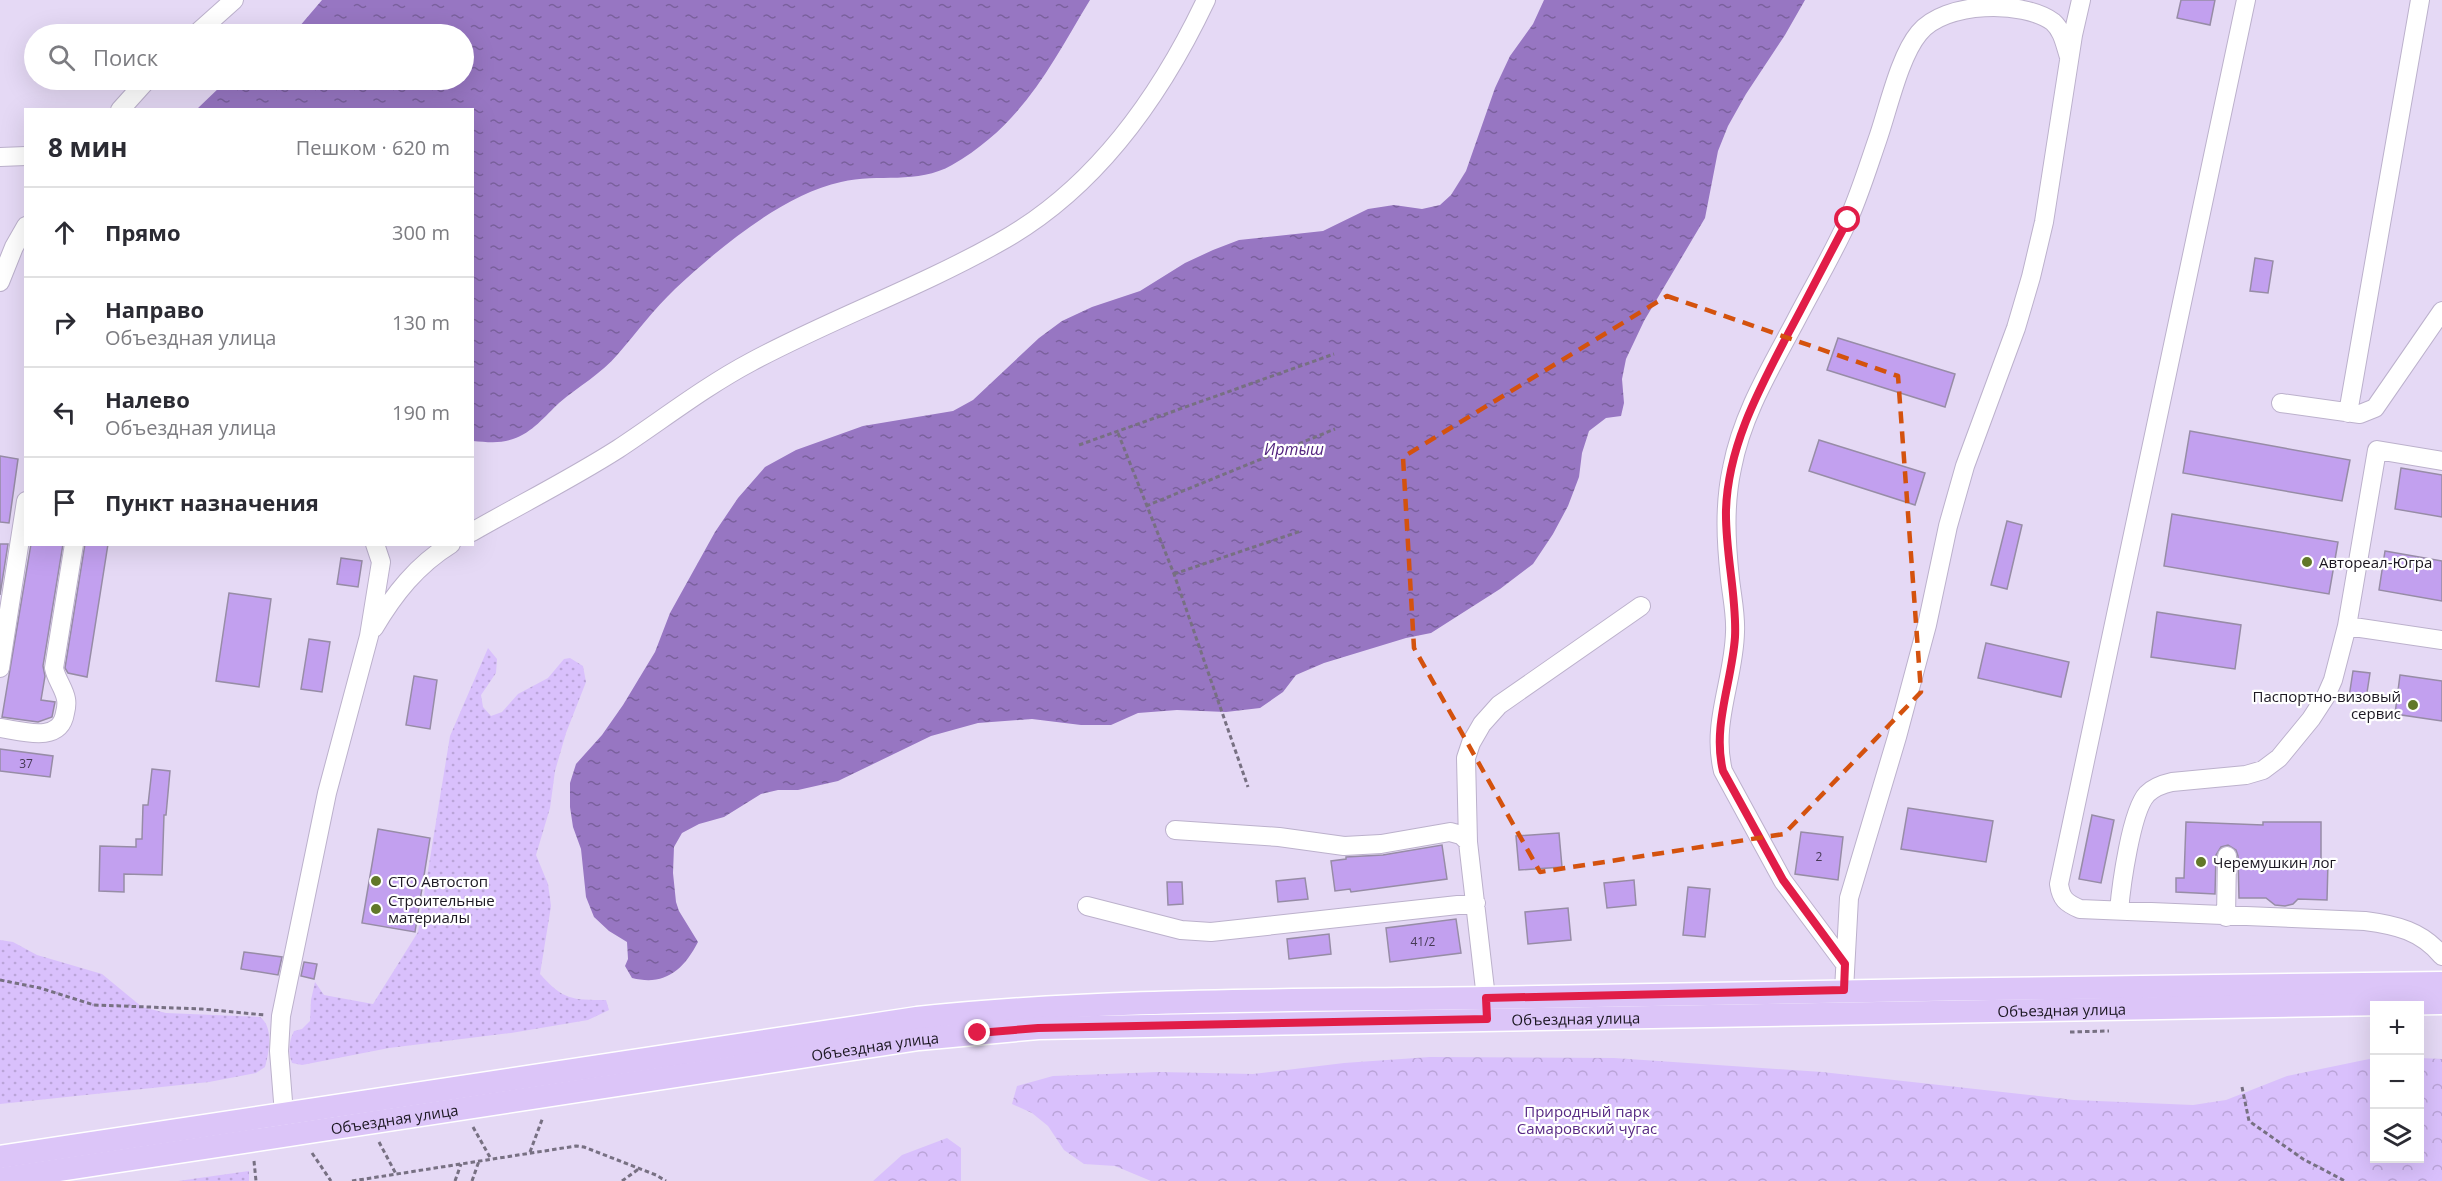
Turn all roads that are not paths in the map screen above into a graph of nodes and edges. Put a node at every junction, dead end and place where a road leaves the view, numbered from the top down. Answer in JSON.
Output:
{"nodes":[{"id":1,"x":234,"y":0,"type":"edge"},
{"id":2,"x":1206,"y":0,"type":"edge"},
{"id":3,"x":2081,"y":0,"type":"edge"},
{"id":4,"x":2246,"y":0,"type":"edge"},
{"id":5,"x":2420,"y":0,"type":"edge"},
{"id":6,"x":206,"y":24,"type":"edge"},
{"id":7,"x":2069,"y":57,"type":"junction"},
{"id":8,"x":138,"y":90,"type":"edge"},
{"id":9,"x":122,"y":108,"type":"edge"},
{"id":10,"x":24,"y":156,"type":"edge"},
{"id":11,"x":0,"y":157,"type":"edge"},
{"id":12,"x":24,"y":230,"type":"edge"},
{"id":13,"x":0,"y":282,"type":"edge"},
{"id":14,"x":2442,"y":311,"type":"edge"},
{"id":15,"x":2281,"y":403,"type":"dead end"},
{"id":16,"x":2348,"y":413,"type":"junction"},
{"id":17,"x":2442,"y":461,"type":"edge"},
{"id":18,"x":24,"y":514,"type":"edge"},
{"id":19,"x":474,"y":531,"type":"edge"},
{"id":20,"x":74,"y":546,"type":"edge"},
{"id":21,"x":376,"y":546,"type":"edge"},
{"id":22,"x":448,"y":546,"type":"edge"},
{"id":23,"x":1641,"y":606,"type":"dead end"},
{"id":24,"x":2347,"y":626,"type":"junction"},
{"id":25,"x":369,"y":636,"type":"junction"},
{"id":26,"x":2442,"y":640,"type":"edge"},
{"id":27,"x":0,"y":668,"type":"edge"},
{"id":28,"x":0,"y":728,"type":"edge"},
{"id":29,"x":1175,"y":830,"type":"dead end"},
{"id":30,"x":1468,"y":842,"type":"junction"},
{"id":31,"x":2227,"y":856,"type":"dead end"},
{"id":32,"x":1476,"y":903,"type":"junction"},
{"id":33,"x":1087,"y":906,"type":"dead end"},
{"id":34,"x":2119,"y":911,"type":"junction"},
{"id":35,"x":2226,"y":917,"type":"junction"},
{"id":36,"x":2442,"y":956,"type":"edge"},
{"id":37,"x":1845,"y":964,"type":"junction"},
{"id":38,"x":2442,"y":983,"type":"edge"},
{"id":39,"x":1844,"y":990,"type":"junction"},
{"id":40,"x":2442,"y":1003,"type":"edge"},
{"id":41,"x":1486,"y":1008,"type":"junction"},
{"id":42,"x":1843,"y":1013,"type":"junction"},
{"id":43,"x":284,"y":1114,"type":"junction"},
{"id":44,"x":0,"y":1157,"type":"edge"},
{"id":45,"x":0,"y":1179,"type":"edge"}],
"edges":[{"from":1,"to":6,"type":"lane"},
{"from":2,"to":19,"type":"lane"},
{"from":3,"to":7,"type":"lane"},
{"from":4,"to":34,"type":"lane"},
{"from":5,"to":16,"type":"lane"},
{"from":7,"to":37,"type":"lane"},
{"from":7,"to":37,"type":"lane"},
{"from":8,"to":9,"type":"lane"},
{"from":10,"to":11,"type":"lane"},
{"from":12,"to":13,"type":"lane"},
{"from":14,"to":16,"type":"lane"},
{"from":15,"to":16,"type":"lane"},
{"from":17,"to":24,"type":"lane"},
{"from":18,"to":27,"type":"lane"},
{"from":20,"to":28,"type":"lane"},
{"from":21,"to":25,"type":"lane"},
{"from":22,"to":25,"type":"lane"},
{"from":23,"to":30,"type":"lane"},
{"from":24,"to":26,"type":"lane"},
{"from":24,"to":34,"type":"lane"},
{"from":25,"to":43,"type":"lane"},
{"from":29,"to":30,"type":"lane"},
{"from":30,"to":32,"type":"lane"},
{"from":31,"to":35,"type":"lane"},
{"from":32,"to":33,"type":"lane"},
{"from":32,"to":41,"type":"lane"},
{"from":34,"to":35,"type":"lane"},
{"from":35,"to":36,"type":"lane"},
{"from":37,"to":39,"type":"lane"},
{"from":38,"to":39,"type":"main road","name":"Объездная улица"},
{"from":39,"to":41,"type":"main road","name":"Объездная улица"},
{"from":39,"to":42,"type":"main road"},
{"from":40,"to":42,"type":"main road","name":"Объездная улица"},
{"from":41,"to":42,"type":"main road","name":"Объездная улица"},
{"from":41,"to":43,"type":"main road","name":"Объездная улица"},
{"from":41,"to":45,"type":"main road","name":"Объездная улица"},
{"from":43,"to":44,"type":"main road","name":"Объездная улица"}]}
